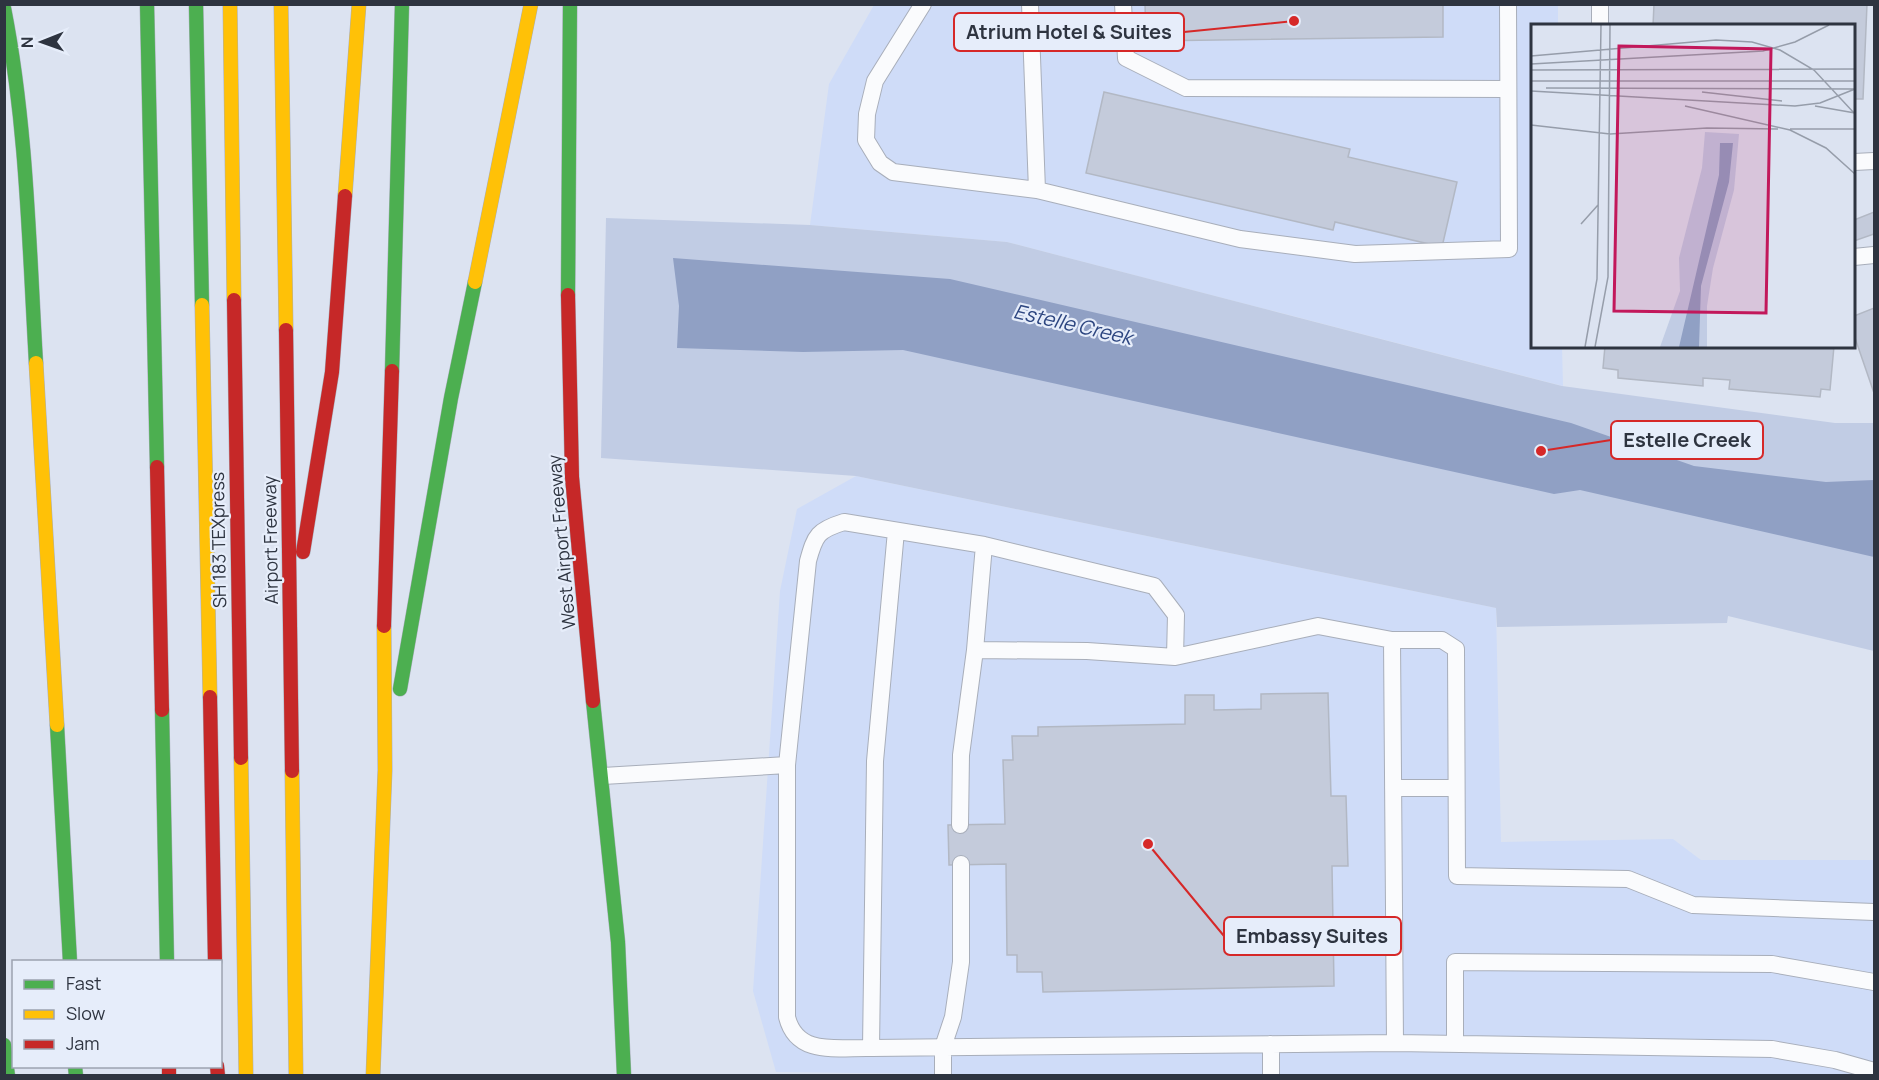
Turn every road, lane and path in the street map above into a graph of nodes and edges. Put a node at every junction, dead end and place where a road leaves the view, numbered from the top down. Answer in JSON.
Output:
{"nodes":[{"id":1,"x":147,"y":4,"type":"edge"},
{"id":2,"x":196,"y":4,"type":"edge"},
{"id":3,"x":230,"y":4,"type":"edge"},
{"id":4,"x":281,"y":4,"type":"edge"},
{"id":5,"x":360,"y":4,"type":"edge"},
{"id":6,"x":402,"y":4,"type":"edge"},
{"id":7,"x":531,"y":4,"type":"edge"},
{"id":8,"x":570,"y":4,"type":"edge"},
{"id":9,"x":923,"y":4,"type":"edge"},
{"id":10,"x":1030,"y":4,"type":"edge"},
{"id":11,"x":1124,"y":4,"type":"edge"},
{"id":12,"x":1508,"y":4,"type":"edge"},
{"id":13,"x":1600,"y":4,"type":"edge"},
{"id":14,"x":4,"y":8,"type":"edge"},
{"id":15,"x":1600,"y":24,"type":"edge"},
{"id":16,"x":1508,"y":89,"type":"junction"},
{"id":17,"x":1875,"y":161,"type":"edge"},
{"id":18,"x":1855,"y":162,"type":"edge"},
{"id":19,"x":1037,"y":190,"type":"junction"},
{"id":20,"x":1875,"y":255,"type":"edge"},
{"id":21,"x":1855,"y":258,"type":"edge"},
{"id":22,"x":896,"y":531,"type":"junction"},
{"id":23,"x":984,"y":545,"type":"junction"},
{"id":24,"x":289,"y":633,"type":"junction"},
{"id":25,"x":1392,"y":640,"type":"junction"},
{"id":26,"x":975,"y":650,"type":"junction"},
{"id":27,"x":1175,"y":657,"type":"junction"},
{"id":28,"x":787,"y":765,"type":"junction"},
{"id":29,"x":385,"y":770,"type":"junction"},
{"id":30,"x":603,"y":776,"type":"junction"},
{"id":31,"x":1393,"y":788,"type":"junction"},
{"id":32,"x":1456,"y":788,"type":"junction"},
{"id":33,"x":960,"y":825,"type":"dead end"},
{"id":34,"x":961,"y":864,"type":"dead end"},
{"id":35,"x":1875,"y":912,"type":"edge"},
{"id":36,"x":70,"y":960,"type":"edge"},
{"id":37,"x":166,"y":960,"type":"edge"},
{"id":38,"x":215,"y":960,"type":"edge"},
{"id":39,"x":1875,"y":982,"type":"edge"},
{"id":40,"x":1395,"y":1043,"type":"junction"},
{"id":41,"x":1271,"y":1044,"type":"junction"},
{"id":42,"x":1455,"y":1044,"type":"junction"},
{"id":43,"x":4,"y":1045,"type":"edge"},
{"id":44,"x":871,"y":1047,"type":"junction"},
{"id":45,"x":943,"y":1047,"type":"junction"},
{"id":46,"x":1875,"y":1071,"type":"edge"},
{"id":47,"x":8,"y":1076,"type":"edge"},
{"id":48,"x":246,"y":1076,"type":"edge"},
{"id":49,"x":296,"y":1076,"type":"edge"},
{"id":50,"x":373,"y":1076,"type":"edge"},
{"id":51,"x":624,"y":1076,"type":"edge"},
{"id":52,"x":943,"y":1076,"type":"edge"},
{"id":53,"x":1271,"y":1076,"type":"edge"}],
"edges":[{"from":1,"to":37,"type":"main road"},
{"from":2,"to":38,"type":"main road","name":"SH 183 TEXpress"},
{"from":3,"to":48,"type":"main road","name":"SH 183 TEXpress"},
{"from":4,"to":24,"type":"main road","name":"Airport Freeway"},
{"from":5,"to":24,"type":"main road"},
{"from":6,"to":29,"type":"main road"},
{"from":7,"to":29,"type":"main road"},
{"from":8,"to":30,"type":"main road","name":"West Airport Freeway"},
{"from":9,"to":19,"type":"lane"},
{"from":10,"to":19,"type":"lane"},
{"from":11,"to":16,"type":"lane"},
{"from":12,"to":16,"type":"lane"},
{"from":13,"to":15,"type":"lane"},
{"from":14,"to":36,"type":"main road"},
{"from":16,"to":19,"type":"lane"},
{"from":17,"to":18,"type":"lane"},
{"from":20,"to":21,"type":"lane"},
{"from":22,"to":23,"type":"lane"},
{"from":22,"to":28,"type":"lane"},
{"from":22,"to":44,"type":"lane"},
{"from":23,"to":26,"type":"lane"},
{"from":23,"to":27,"type":"lane"},
{"from":24,"to":49,"type":"main road","name":"Airport Freeway"},
{"from":25,"to":27,"type":"lane"},
{"from":25,"to":31,"type":"lane"},
{"from":25,"to":32,"type":"lane"},
{"from":26,"to":27,"type":"lane"},
{"from":26,"to":33,"type":"lane"},
{"from":28,"to":30,"type":"lane"},
{"from":28,"to":44,"type":"lane"},
{"from":29,"to":50,"type":"main road"},
{"from":30,"to":51,"type":"main road","name":"West Airport Freeway"},
{"from":31,"to":32,"type":"lane"},
{"from":31,"to":40,"type":"lane"},
{"from":32,"to":35,"type":"lane"},
{"from":34,"to":45,"type":"lane"},
{"from":39,"to":42,"type":"lane"},
{"from":40,"to":41,"type":"lane"},
{"from":40,"to":42,"type":"lane"},
{"from":41,"to":45,"type":"lane"},
{"from":41,"to":53,"type":"lane"},
{"from":42,"to":46,"type":"lane"},
{"from":43,"to":47,"type":"main road"},
{"from":44,"to":45,"type":"lane"},
{"from":45,"to":52,"type":"lane"}]}
